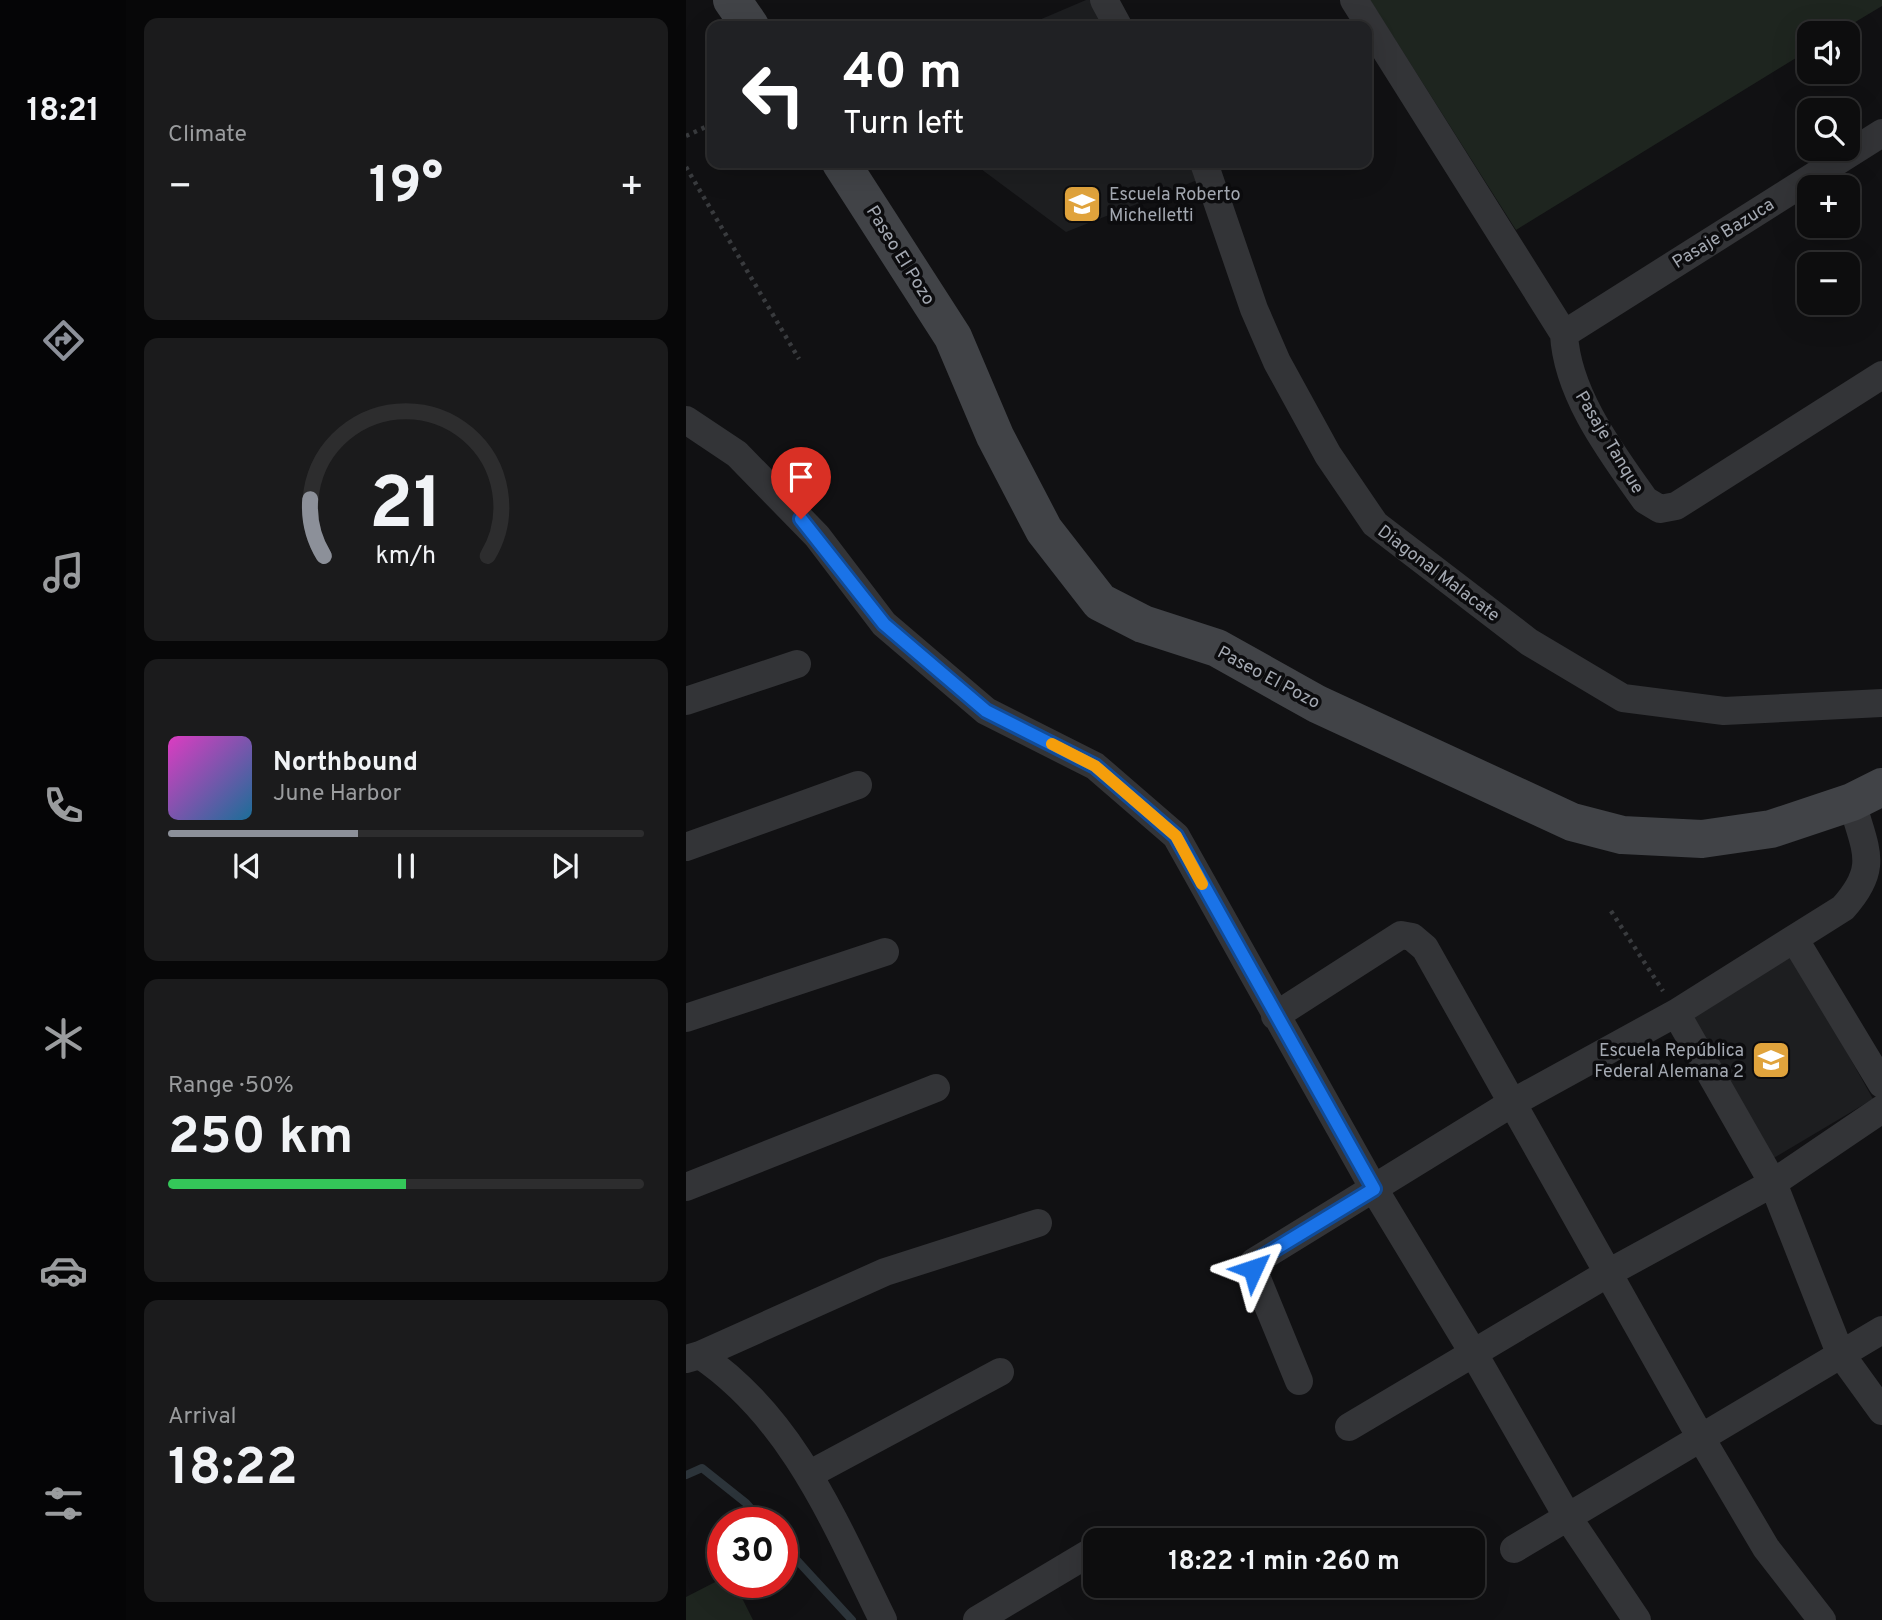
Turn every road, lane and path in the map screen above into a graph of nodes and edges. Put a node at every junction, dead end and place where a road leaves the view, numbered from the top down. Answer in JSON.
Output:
{"nodes":[{"id":1,"x":732,"y":0,"type":"edge"},
{"id":2,"x":1104,"y":0,"type":"edge"},
{"id":3,"x":1354,"y":0,"type":"edge"},
{"id":4,"x":747,"y":21,"type":"edge"},
{"id":5,"x":1115,"y":21,"type":"edge"},
{"id":6,"x":1367,"y":21,"type":"edge"},
{"id":7,"x":1372,"y":29,"type":"edge"},
{"id":8,"x":707,"y":126,"type":"edge"},
{"id":9,"x":1882,"y":133,"type":"edge"},
{"id":10,"x":686,"y":136,"type":"edge"},
{"id":11,"x":686,"y":167,"type":"edge"},
{"id":12,"x":844,"y":168,"type":"edge"},
{"id":13,"x":1206,"y":168,"type":"edge"},
{"id":14,"x":1564,"y":334,"type":"junction"},
{"id":15,"x":799,"y":359,"type":"dead end"},
{"id":16,"x":1882,"y":375,"type":"edge"},
{"id":17,"x":686,"y":420,"type":"edge"},
{"id":18,"x":797,"y":664,"type":"dead end"},
{"id":19,"x":686,"y":702,"type":"edge"},
{"id":20,"x":1882,"y":704,"type":"edge"},
{"id":21,"x":858,"y":785,"type":"dead end"},
{"id":22,"x":1867,"y":794,"type":"edge"},
{"id":23,"x":686,"y":847,"type":"edge"},
{"id":24,"x":1611,"y":911,"type":"dead end"},
{"id":25,"x":1795,"y":940,"type":"junction"},
{"id":26,"x":885,"y":953,"type":"dead end"},
{"id":27,"x":1676,"y":1013,"type":"junction"},
{"id":28,"x":1275,"y":1016,"type":"junction"},
{"id":29,"x":686,"y":1018,"type":"edge"},
{"id":30,"x":1882,"y":1084,"type":"edge"},
{"id":31,"x":936,"y":1088,"type":"dead end"},
{"id":32,"x":1512,"y":1103,"type":"junction"},
{"id":33,"x":1882,"y":1109,"type":"edge"},
{"id":34,"x":1773,"y":1183,"type":"junction"},
{"id":35,"x":686,"y":1187,"type":"edge"},
{"id":36,"x":1374,"y":1189,"type":"junction"},
{"id":37,"x":1038,"y":1223,"type":"dead end"},
{"id":38,"x":1610,"y":1272,"type":"junction"},
{"id":39,"x":1882,"y":1329,"type":"edge"},
{"id":40,"x":1840,"y":1353,"type":"junction"},
{"id":41,"x":1475,"y":1354,"type":"junction"},
{"id":42,"x":693,"y":1357,"type":"edge"},
{"id":43,"x":1000,"y":1372,"type":"dead end"},
{"id":44,"x":1299,"y":1381,"type":"dead end"},
{"id":45,"x":1882,"y":1410,"type":"edge"},
{"id":46,"x":1349,"y":1427,"type":"dead end"},
{"id":47,"x":1701,"y":1438,"type":"junction"},
{"id":48,"x":810,"y":1474,"type":"junction"},
{"id":49,"x":1567,"y":1517,"type":"junction"},
{"id":50,"x":1514,"y":1549,"type":"dead end"},
{"id":51,"x":1083,"y":1557,"type":"edge"},
{"id":52,"x":883,"y":1620,"type":"edge"},
{"id":53,"x":977,"y":1620,"type":"edge"},
{"id":54,"x":1637,"y":1620,"type":"edge"},
{"id":55,"x":1822,"y":1620,"type":"edge"}],
"edges":[{"from":1,"to":4,"type":"street"},
{"from":2,"to":5,"type":"street"},
{"from":3,"to":6,"type":"street","name":"Pasaje Tanque"},
{"from":7,"to":14,"type":"street","name":"Pasaje Tanque"},
{"from":8,"to":10,"type":"path"},
{"from":9,"to":14,"type":"street","name":"Pasaje Bazuca"},
{"from":11,"to":15,"type":"path"},
{"from":12,"to":22,"type":"street","name":"Paseo El Pozo"},
{"from":13,"to":20,"type":"street","name":"Diagonal Malacate"},
{"from":14,"to":16,"type":"street","name":"Pasaje Tanque"},
{"from":17,"to":28,"type":"street"},
{"from":18,"to":19,"type":"street"},
{"from":21,"to":23,"type":"street"},
{"from":22,"to":25,"type":"street"},
{"from":24,"to":27,"type":"path"},
{"from":25,"to":27,"type":"street"},
{"from":25,"to":30,"type":"street"},
{"from":26,"to":29,"type":"street"},
{"from":27,"to":32,"type":"street"},
{"from":27,"to":34,"type":"street"},
{"from":28,"to":32,"type":"street"},
{"from":28,"to":36,"type":"street"},
{"from":31,"to":35,"type":"street"},
{"from":32,"to":36,"type":"street"},
{"from":32,"to":38,"type":"street"},
{"from":33,"to":34,"type":"street"},
{"from":34,"to":38,"type":"street"},
{"from":34,"to":40,"type":"street"},
{"from":36,"to":41,"type":"street"},
{"from":36,"to":44,"type":"street"},
{"from":37,"to":42,"type":"street"},
{"from":38,"to":41,"type":"street"},
{"from":38,"to":47,"type":"street"},
{"from":39,"to":40,"type":"street"},
{"from":40,"to":45,"type":"street"},
{"from":40,"to":47,"type":"street"},
{"from":41,"to":46,"type":"street"},
{"from":41,"to":49,"type":"street"},
{"from":42,"to":48,"type":"street"},
{"from":43,"to":48,"type":"street"},
{"from":47,"to":49,"type":"street"},
{"from":47,"to":55,"type":"street"},
{"from":48,"to":52,"type":"street"},
{"from":49,"to":50,"type":"street"},
{"from":49,"to":54,"type":"street"},
{"from":51,"to":53,"type":"street"}]}
